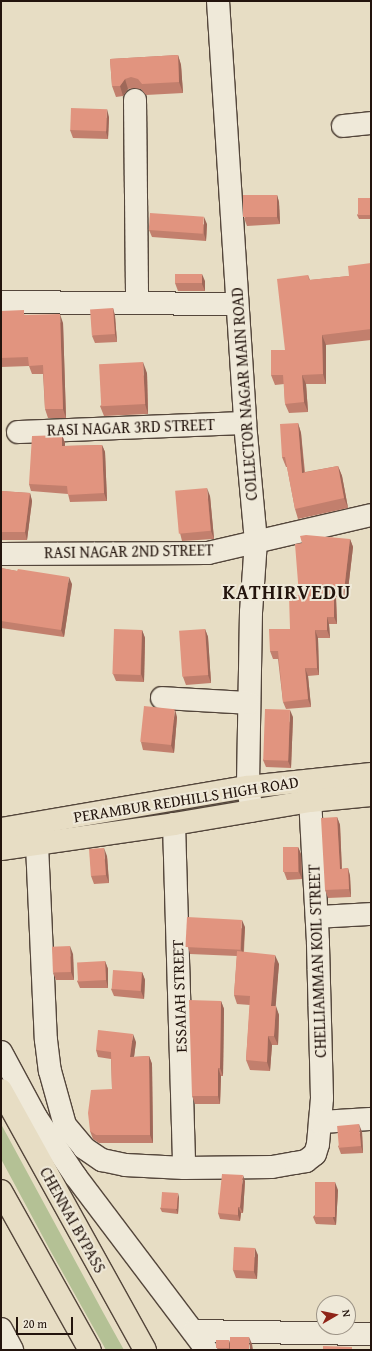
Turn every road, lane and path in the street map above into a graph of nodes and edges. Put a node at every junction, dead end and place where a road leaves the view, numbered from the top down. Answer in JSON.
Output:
{"nodes":[{"id":1,"x":218,"y":1,"type":"edge"},
{"id":2,"x":135,"y":100,"type":"dead end"},
{"id":3,"x":371,"y":123,"type":"edge"},
{"id":4,"x":343,"y":126,"type":"dead end"},
{"id":5,"x":1,"y":302,"type":"edge"},
{"id":6,"x":137,"y":303,"type":"junction"},
{"id":7,"x":237,"y":304,"type":"junction"},
{"id":8,"x":245,"y":423,"type":"junction"},
{"id":9,"x":18,"y":432,"type":"dead end"},
{"id":10,"x":371,"y":515,"type":"edge"},
{"id":11,"x":256,"y":541,"type":"junction"},
{"id":12,"x":1,"y":554,"type":"edge"},
{"id":13,"x":162,"y":698,"type":"dead end"},
{"id":14,"x":249,"y":703,"type":"junction"},
{"id":15,"x":371,"y":774,"type":"edge"},
{"id":16,"x":248,"y":786,"type":"junction"},
{"id":17,"x":371,"y":795,"type":"edge"},
{"id":18,"x":310,"y":801,"type":"junction"},
{"id":19,"x":252,"y":811,"type":"junction"},
{"id":20,"x":174,"y":824,"type":"junction"},
{"id":21,"x":1,"y":829,"type":"edge"},
{"id":22,"x":37,"y":845,"type":"junction"},
{"id":23,"x":1,"y":849,"type":"edge"},
{"id":24,"x":371,"y":914,"type":"edge"},
{"id":25,"x":317,"y":917,"type":"junction"},
{"id":26,"x":1,"y":1052,"type":"edge"},
{"id":27,"x":1,"y":1090,"type":"edge"},
{"id":28,"x":371,"y":1119,"type":"edge"},
{"id":29,"x":320,"y":1122,"type":"junction"},
{"id":30,"x":184,"y":1168,"type":"junction"},
{"id":31,"x":1,"y":1191,"type":"edge"},
{"id":32,"x":1,"y":1329,"type":"edge"},
{"id":33,"x":194,"y":1331,"type":"junction"},
{"id":34,"x":371,"y":1334,"type":"edge"},
{"id":35,"x":12,"y":1350,"type":"edge"},
{"id":36,"x":90,"y":1350,"type":"edge"},
{"id":37,"x":145,"y":1350,"type":"edge"},
{"id":38,"x":208,"y":1350,"type":"edge"}],
"edges":[{"from":1,"to":7,"type":"street","name":"COLLECTOR NAGAR MAIN ROAD"},
{"from":2,"to":6,"type":"street"},
{"from":3,"to":4,"type":"street"},
{"from":5,"to":6,"type":"street"},
{"from":6,"to":7,"type":"street"},
{"from":7,"to":8,"type":"street","name":"COLLECTOR NAGAR MAIN ROAD"},
{"from":8,"to":9,"type":"street","name":"RASI NAGAR 3RD STREET"},
{"from":8,"to":11,"type":"street","name":"COLLECTOR NAGAR MAIN ROAD"},
{"from":10,"to":11,"type":"street","name":"RASI NAGAR 2ND STREET"},
{"from":11,"to":12,"type":"street","name":"RASI NAGAR 2ND STREET"},
{"from":11,"to":14,"type":"street","name":"COLLECTOR NAGAR MAIN ROAD"},
{"from":13,"to":14,"type":"street"},
{"from":14,"to":16,"type":"street","name":"COLLECTOR NAGAR MAIN ROAD"},
{"from":15,"to":16,"type":"main road","name":"PERAMBUR REDHILLS HIGH ROAD"},
{"from":16,"to":19,"type":"street","name":"COLLECTOR NAGAR MAIN ROAD"},
{"from":16,"to":21,"type":"main road","name":"PERAMBUR REDHILLS HIGH ROAD"},
{"from":17,"to":18,"type":"main road","name":"PERAMBUR REDHILLS HIGH ROAD"},
{"from":18,"to":19,"type":"main road","name":"PERAMBUR REDHILLS HIGH ROAD"},
{"from":18,"to":25,"type":"street","name":"CHELLIAMMAN KOIL STREET"},
{"from":19,"to":20,"type":"main road","name":"PERAMBUR REDHILLS HIGH ROAD"},
{"from":20,"to":22,"type":"main road","name":"PERAMBUR REDHILLS HIGH ROAD"},
{"from":20,"to":30,"type":"street","name":"ESSAIAH STREET"},
{"from":22,"to":23,"type":"main road","name":"PERAMBUR REDHILLS HIGH ROAD"},
{"from":22,"to":30,"type":"street","name":"CHELLIAMMAN KOIL STREET"},
{"from":24,"to":25,"type":"street"},
{"from":25,"to":29,"type":"street","name":"CHELLIAMMAN KOIL STREET"},
{"from":26,"to":33,"type":"street"},
{"from":27,"to":37,"type":"main road","name":"CHENNAI BYPASS"},
{"from":28,"to":29,"type":"street"},
{"from":29,"to":30,"type":"street","name":"CHELLIAMMAN KOIL STREET"},
{"from":31,"to":36,"type":"main road"},
{"from":32,"to":35,"type":"street"},
{"from":33,"to":34,"type":"street"},
{"from":33,"to":38,"type":"street"}]}
